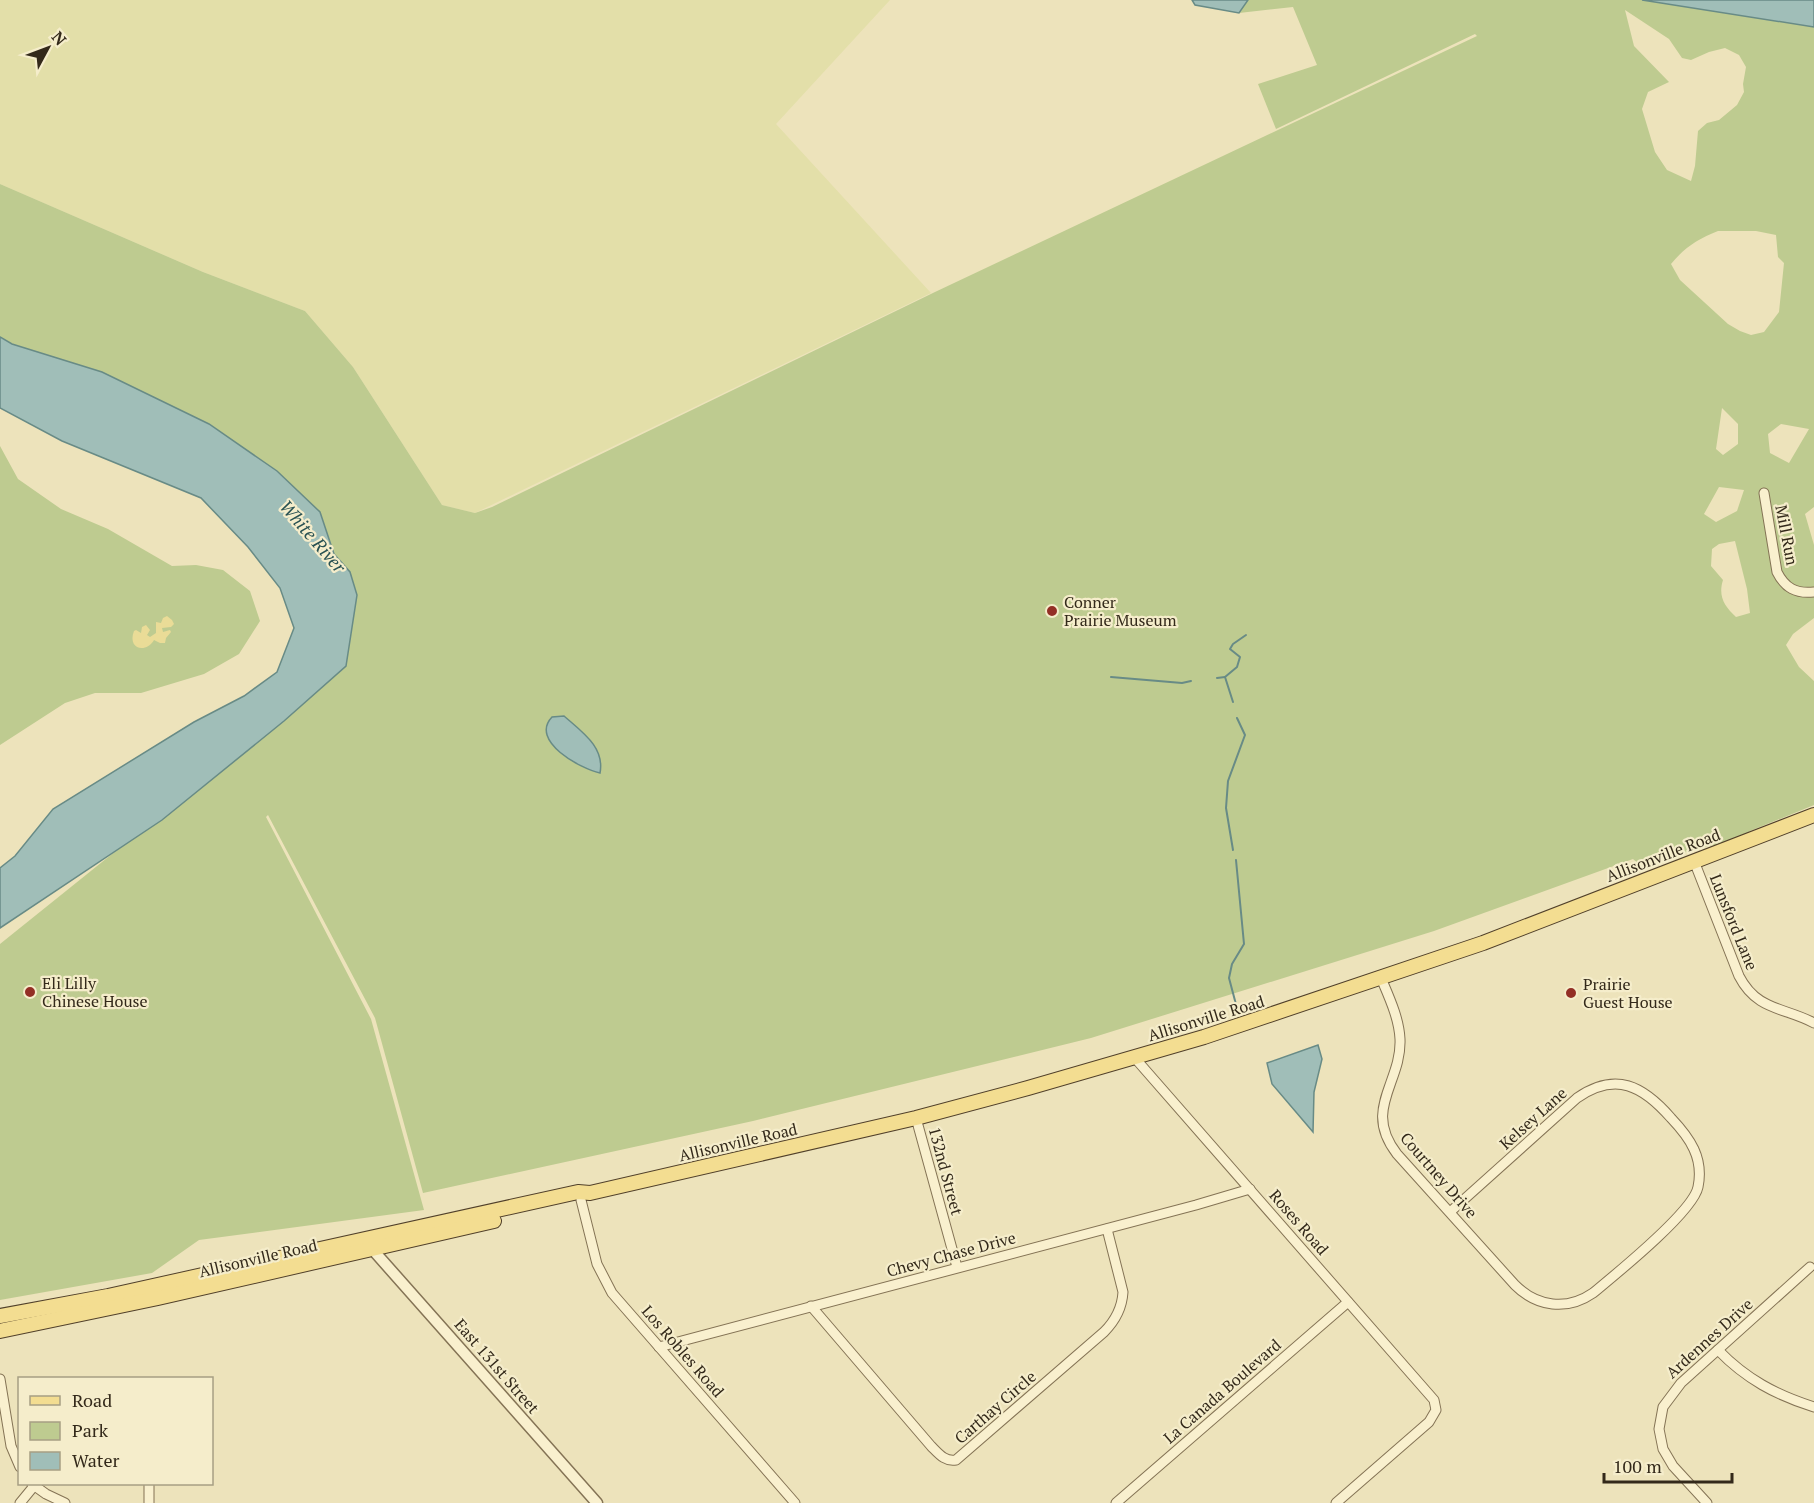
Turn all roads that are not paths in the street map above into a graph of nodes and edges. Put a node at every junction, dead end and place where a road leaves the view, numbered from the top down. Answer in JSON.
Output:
{"nodes":[{"id":1,"x":1764,"y":493,"type":"dead end"},
{"id":2,"x":1814,"y":592,"type":"edge"},
{"id":3,"x":1814,"y":815,"type":"edge"},
{"id":4,"x":1694,"y":861,"type":"junction"},
{"id":5,"x":1381,"y":978,"type":"junction"},
{"id":6,"x":1814,"y":1023,"type":"edge"},
{"id":7,"x":1134,"y":1057,"type":"junction"},
{"id":8,"x":916,"y":1118,"type":"junction"},
{"id":9,"x":1250,"y":1189,"type":"junction"},
{"id":10,"x":585,"y":1197,"type":"junction"},
{"id":11,"x":1450,"y":1212,"type":"junction"},
{"id":12,"x":1107,"y":1228,"type":"junction"},
{"id":13,"x":373,"y":1250,"type":"junction"},
{"id":14,"x":957,"y":1267,"type":"junction"},
{"id":15,"x":1810,"y":1267,"type":"dead end"},
{"id":16,"x":1348,"y":1302,"type":"junction"},
{"id":17,"x":1568,"y":1305,"type":"joint"},
{"id":18,"x":811,"y":1306,"type":"junction"},
{"id":19,"x":0,"y":1316,"type":"edge"},
{"id":20,"x":0,"y":1331,"type":"edge"},
{"id":21,"x":659,"y":1347,"type":"junction"},
{"id":22,"x":1718,"y":1350,"type":"junction"},
{"id":23,"x":0,"y":1379,"type":"edge"},
{"id":24,"x":1814,"y":1407,"type":"edge"},
{"id":25,"x":18,"y":1462,"type":"edge"},
{"id":26,"x":33,"y":1485,"type":"edge"},
{"id":27,"x":149,"y":1485,"type":"edge"},
{"id":28,"x":20,"y":1503,"type":"edge"},
{"id":29,"x":65,"y":1503,"type":"edge"},
{"id":30,"x":149,"y":1503,"type":"edge"},
{"id":31,"x":597,"y":1503,"type":"edge"},
{"id":32,"x":795,"y":1503,"type":"edge"},
{"id":33,"x":1116,"y":1503,"type":"edge"},
{"id":34,"x":1336,"y":1503,"type":"edge"},
{"id":35,"x":1707,"y":1503,"type":"edge"}],
"edges":[{"from":1,"to":2,"type":"street","name":"Mill Run"},
{"from":3,"to":4,"type":"main road","name":"Allisonville Road"},
{"from":4,"to":5,"type":"main road","name":"Allisonville Road"},
{"from":4,"to":6,"type":"street","name":"Lunsford Lane"},
{"from":5,"to":7,"type":"main road","name":"Allisonville Road"},
{"from":5,"to":11,"type":"street","name":"Courtney Drive"},
{"from":7,"to":8,"type":"main road","name":"Allisonville Road"},
{"from":7,"to":9,"type":"street","name":"Roses Road"},
{"from":8,"to":10,"type":"main road","name":"Allisonville Road"},
{"from":8,"to":14,"type":"street","name":"132nd Street"},
{"from":9,"to":12,"type":"street","name":"Chevy Chase Drive"},
{"from":9,"to":16,"type":"street","name":"Roses Road"},
{"from":10,"to":13,"type":"main road","name":"Allisonville Road"},
{"from":10,"to":19,"type":"main road","name":"Allisonville Road"},
{"from":10,"to":21,"type":"street","name":"Los Robles Road"},
{"from":11,"to":17,"type":"street","name":"Courtney Drive"},
{"from":11,"to":17,"type":"street","name":"Kelsey Lane"},
{"from":12,"to":14,"type":"street","name":"Chevy Chase Drive"},
{"from":12,"to":18,"type":"street","name":"Carthay Circle"},
{"from":13,"to":20,"type":"main road","name":"Allisonville Road"},
{"from":13,"to":31,"type":"street","name":"East 131st Street"},
{"from":14,"to":18,"type":"street","name":"Chevy Chase Drive"},
{"from":15,"to":22,"type":"street","name":"Ardennes Drive"},
{"from":16,"to":33,"type":"street","name":"La Canada Boulevard"},
{"from":16,"to":34,"type":"street","name":"Roses Road"},
{"from":18,"to":21,"type":"street","name":"Chevy Chase Drive"},
{"from":21,"to":32,"type":"street","name":"Los Robles Road"},
{"from":22,"to":24,"type":"street"},
{"from":22,"to":35,"type":"street","name":"Ardennes Drive"},
{"from":23,"to":25,"type":"street"},
{"from":26,"to":28,"type":"street"},
{"from":26,"to":29,"type":"street"},
{"from":27,"to":30,"type":"street"}]}
